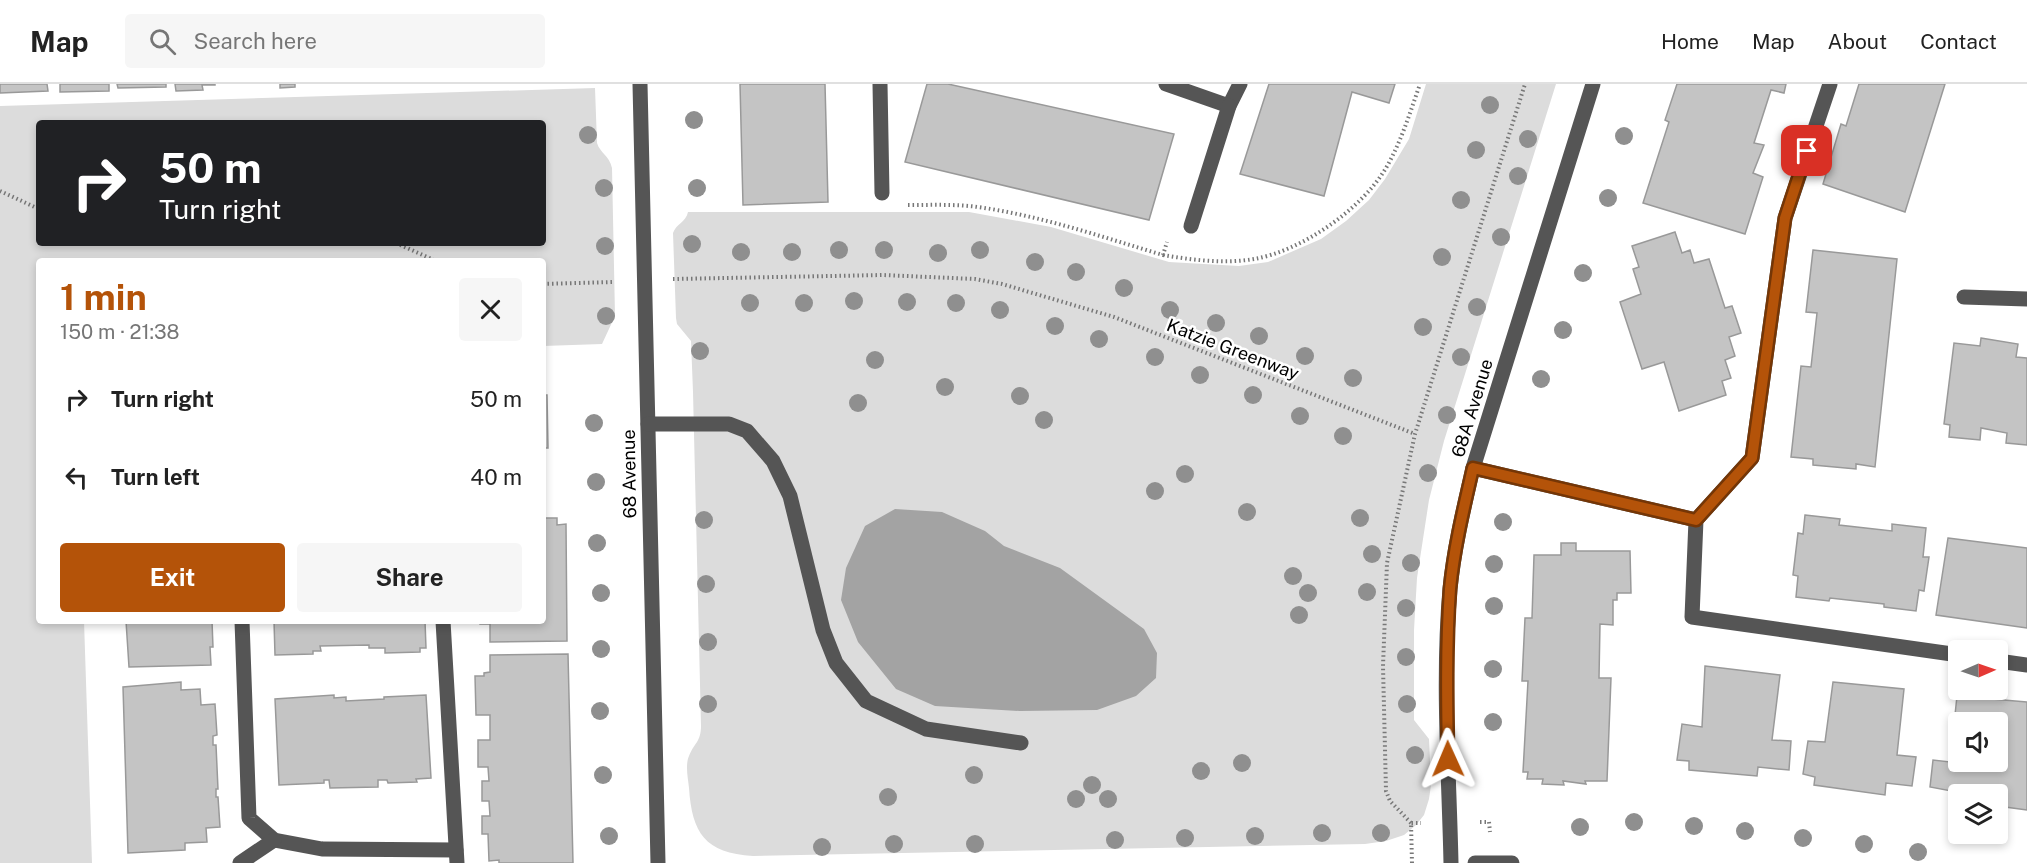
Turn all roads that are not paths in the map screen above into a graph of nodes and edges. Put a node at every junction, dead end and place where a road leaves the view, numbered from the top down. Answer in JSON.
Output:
{"nodes":[{"id":1,"x":640,"y":84,"type":"edge"},
{"id":2,"x":880,"y":84,"type":"edge"},
{"id":3,"x":1166,"y":84,"type":"edge"},
{"id":4,"x":1240,"y":84,"type":"edge"},
{"id":5,"x":1593,"y":84,"type":"edge"},
{"id":6,"x":1830,"y":84,"type":"edge"},
{"id":7,"x":1229,"y":106,"type":"junction"},
{"id":8,"x":882,"y":193,"type":"dead end"},
{"id":9,"x":1191,"y":226,"type":"dead end"},
{"id":10,"x":1964,"y":297,"type":"dead end"},
{"id":11,"x":2027,"y":299,"type":"edge"},
{"id":12,"x":648,"y":424,"type":"junction"},
{"id":13,"x":1473,"y":468,"type":"junction"},
{"id":14,"x":1696,"y":520,"type":"junction"},
{"id":15,"x":242,"y":624,"type":"edge"},
{"id":16,"x":443,"y":624,"type":"edge"},
{"id":17,"x":1948,"y":653,"type":"edge"},
{"id":18,"x":2008,"y":662,"type":"edge"},
{"id":19,"x":2027,"y":665,"type":"edge"},
{"id":20,"x":1021,"y":743,"type":"dead end"},
{"id":21,"x":274,"y":840,"type":"junction"},
{"id":22,"x":456,"y":857,"type":"edge"},
{"id":23,"x":240,"y":863,"type":"edge"},
{"id":24,"x":658,"y":863,"type":"edge"},
{"id":25,"x":1451,"y":863,"type":"edge"},
{"id":26,"x":1476,"y":863,"type":"edge"},
{"id":27,"x":1512,"y":863,"type":"edge"}],
"edges":[{"from":1,"to":12,"type":"street","name":"68 Avenue"},
{"from":2,"to":8,"type":"street"},
{"from":3,"to":7,"type":"street"},
{"from":4,"to":7,"type":"street"},
{"from":5,"to":13,"type":"street","name":"68A Avenue"},
{"from":6,"to":14,"type":"street"},
{"from":7,"to":9,"type":"street"},
{"from":10,"to":11,"type":"street"},
{"from":12,"to":20,"type":"street"},
{"from":12,"to":24,"type":"street","name":"68 Avenue"},
{"from":13,"to":14,"type":"street"},
{"from":13,"to":25,"type":"street","name":"68A Avenue"},
{"from":14,"to":17,"type":"street"},
{"from":15,"to":21,"type":"street"},
{"from":16,"to":22,"type":"street"},
{"from":18,"to":19,"type":"street"},
{"from":21,"to":22,"type":"street"},
{"from":21,"to":23,"type":"street"},
{"from":26,"to":27,"type":"street"}]}
